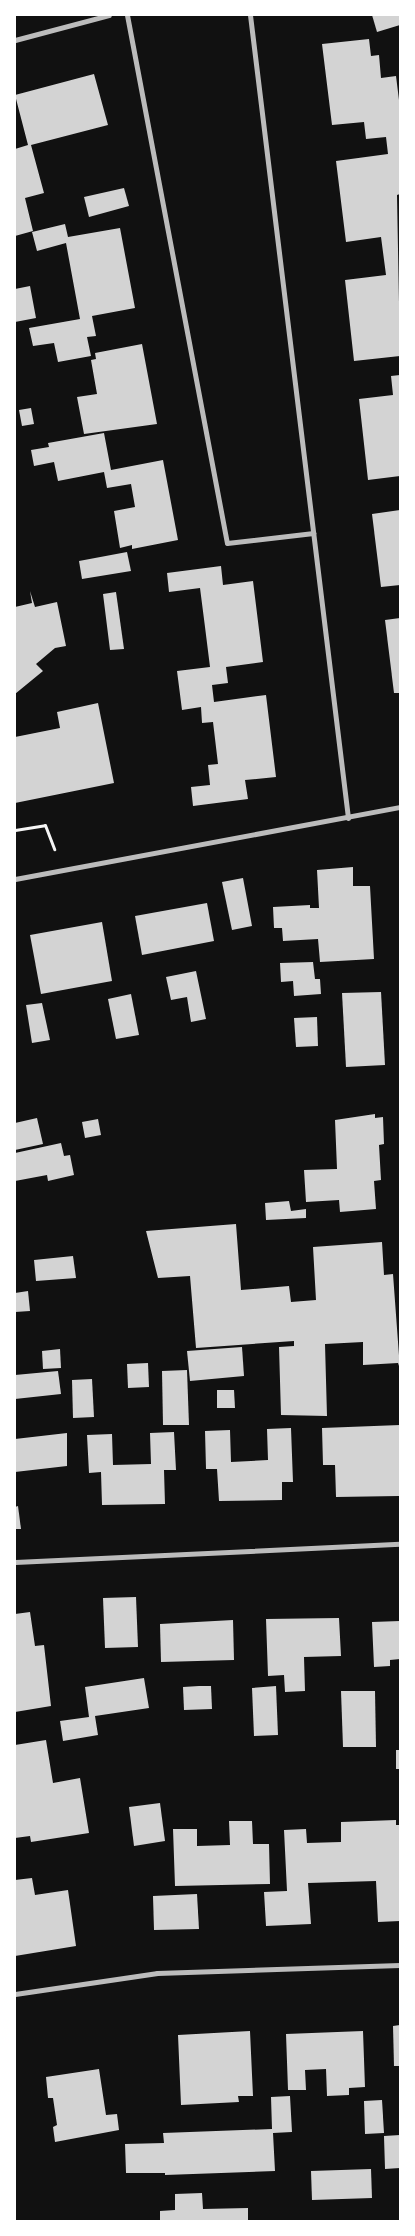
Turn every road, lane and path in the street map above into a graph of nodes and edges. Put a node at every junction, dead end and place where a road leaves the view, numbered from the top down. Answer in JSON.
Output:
{"nodes":[{"id":1,"x":109,"y":15,"type":"edge"},
{"id":2,"x":127,"y":15,"type":"edge"},
{"id":3,"x":250,"y":15,"type":"edge"},
{"id":4,"x":15,"y":40,"type":"edge"},
{"id":5,"x":313,"y":532,"type":"junction"},
{"id":6,"x":400,"y":806,"type":"edge"},
{"id":7,"x":348,"y":818,"type":"junction"},
{"id":8,"x":15,"y":830,"type":"edge"},
{"id":9,"x":62,"y":870,"type":"junction"},
{"id":10,"x":15,"y":879,"type":"edge"},
{"id":11,"x":400,"y":1544,"type":"edge"},
{"id":12,"x":15,"y":1562,"type":"edge"},
{"id":13,"x":400,"y":1965,"type":"edge"},
{"id":14,"x":15,"y":1994,"type":"edge"}],
"edges":[{"from":1,"to":4,"type":"street"},
{"from":2,"to":5,"type":"street"},
{"from":3,"to":5,"type":"street"},
{"from":5,"to":7,"type":"street"},
{"from":6,"to":7,"type":"street"},
{"from":7,"to":9,"type":"street"},
{"from":8,"to":9,"type":"path"},
{"from":9,"to":10,"type":"street"},
{"from":11,"to":12,"type":"street"},
{"from":13,"to":14,"type":"street"}]}
